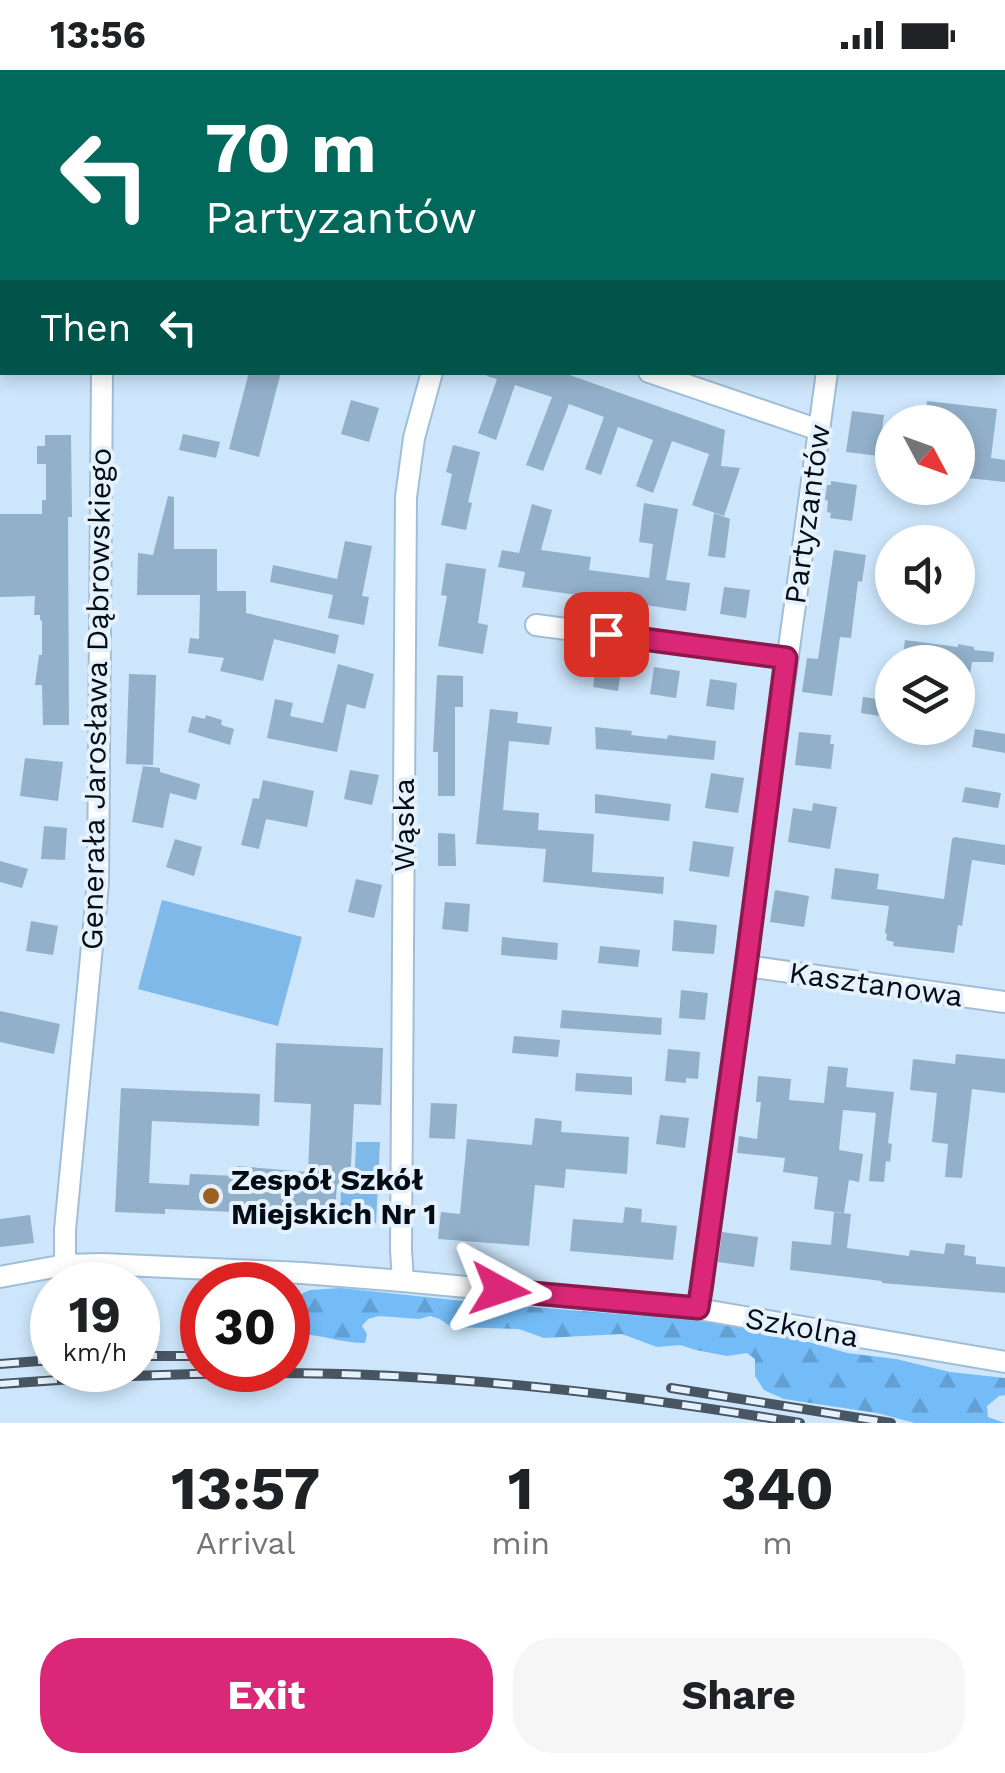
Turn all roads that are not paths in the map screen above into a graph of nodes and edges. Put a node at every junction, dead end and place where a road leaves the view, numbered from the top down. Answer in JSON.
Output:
{"nodes":[{"id":1,"x":102,"y":375,"type":"edge"},
{"id":2,"x":431,"y":375,"type":"edge"},
{"id":3,"x":658,"y":375,"type":"edge"},
{"id":4,"x":828,"y":375,"type":"edge"},
{"id":5,"x":819,"y":430,"type":"junction"},
{"id":6,"x":536,"y":625,"type":"dead end"},
{"id":7,"x":786,"y":658,"type":"junction"},
{"id":8,"x":746,"y":966,"type":"junction"},
{"id":9,"x":1005,"y":1002,"type":"edge"},
{"id":10,"x":65,"y":1262,"type":"edge"},
{"id":11,"x":160,"y":1267,"type":"edge"},
{"id":12,"x":30,"y":1271,"type":"edge"},
{"id":13,"x":0,"y":1277,"type":"edge"},
{"id":14,"x":403,"y":1282,"type":"junction"},
{"id":15,"x":698,"y":1308,"type":"junction"},
{"id":16,"x":1005,"y":1362,"type":"edge"}],
"edges":[{"from":1,"to":10,"type":"street","name":"Generała Jarosława Dąbrowskiego"},
{"from":2,"to":14,"type":"street","name":"Wąska"},
{"from":3,"to":5,"type":"street"},
{"from":4,"to":5,"type":"street","name":"Partyzantów"},
{"from":5,"to":7,"type":"street","name":"Partyzantów"},
{"from":6,"to":7,"type":"street"},
{"from":7,"to":8,"type":"street","name":"Partyzantów"},
{"from":8,"to":9,"type":"street","name":"Kasztanowa"},
{"from":8,"to":15,"type":"street","name":"Partyzantów"},
{"from":11,"to":14,"type":"street","name":"Szkolna"},
{"from":12,"to":13,"type":"street","name":"Szkolna"},
{"from":14,"to":15,"type":"street","name":"Szkolna"},
{"from":15,"to":16,"type":"street","name":"Szkolna"}]}
